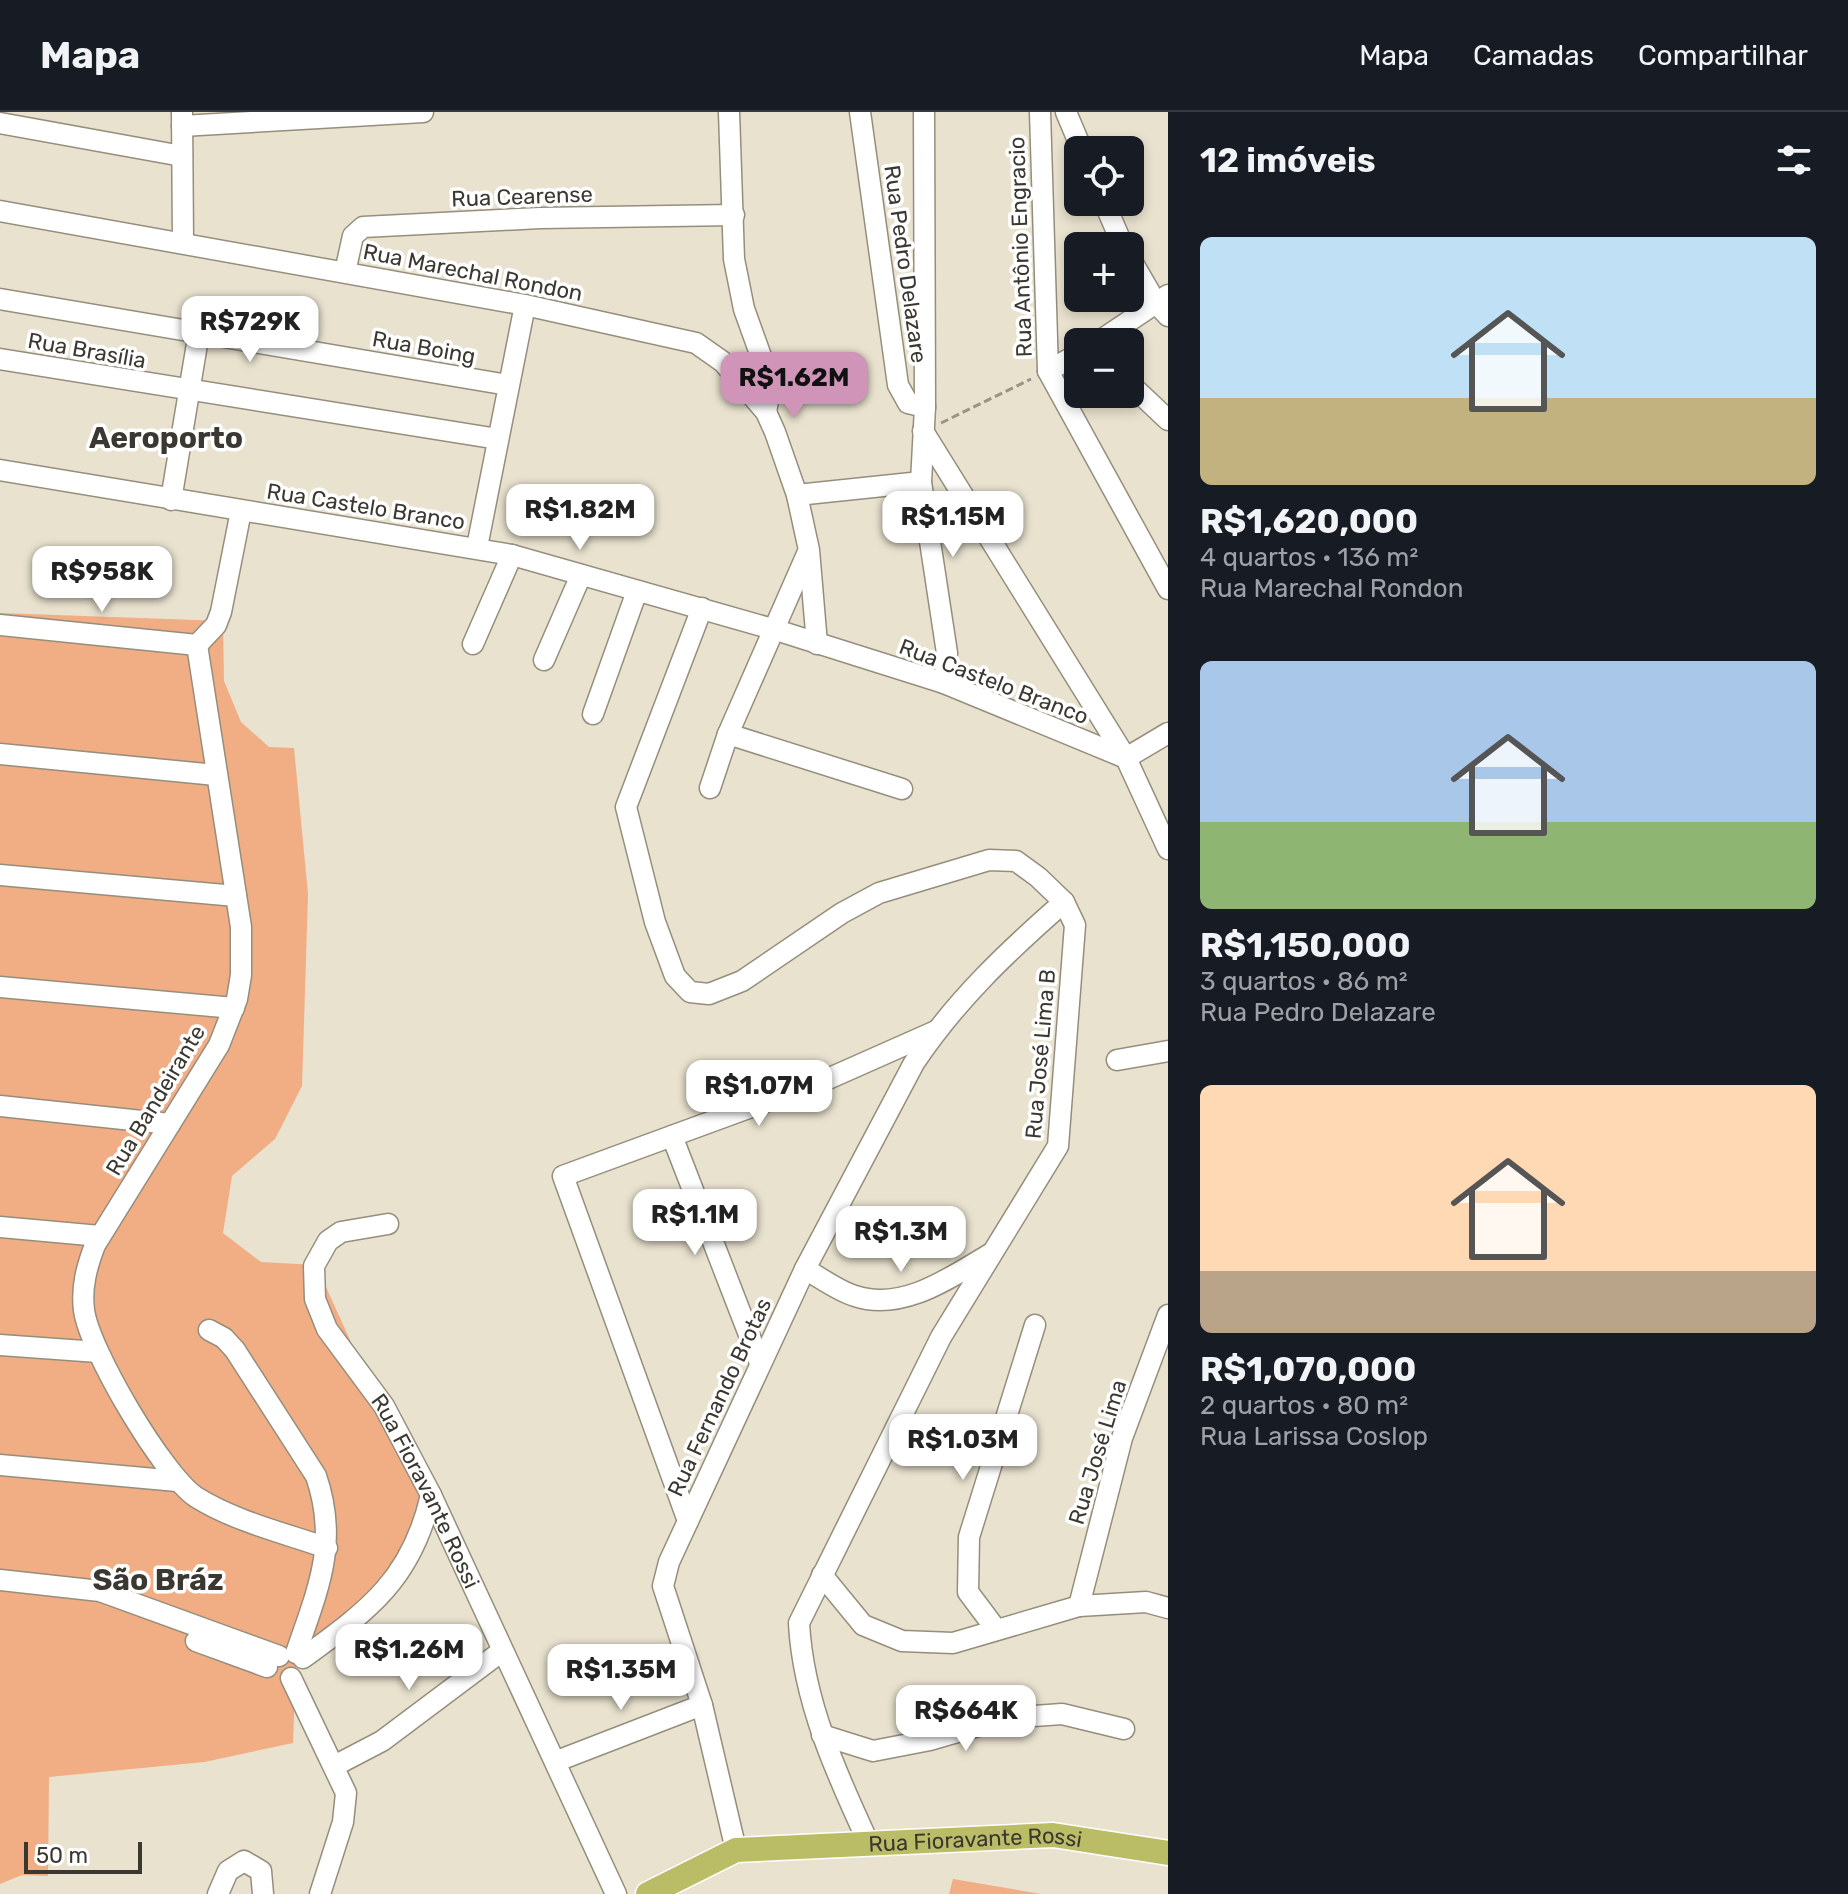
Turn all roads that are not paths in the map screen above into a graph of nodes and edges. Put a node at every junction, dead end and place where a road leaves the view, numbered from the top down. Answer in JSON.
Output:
{"nodes":[{"id":1,"x":423,"y":112,"type":"edge"},
{"id":2,"x":729,"y":112,"type":"edge"},
{"id":3,"x":860,"y":112,"type":"edge"},
{"id":4,"x":924,"y":112,"type":"edge"},
{"id":5,"x":1040,"y":112,"type":"edge"},
{"id":6,"x":1066,"y":112,"type":"edge"},
{"id":7,"x":182,"y":119,"type":"edge"},
{"id":8,"x":0,"y":123,"type":"edge"},
{"id":9,"x":1076,"y":136,"type":"edge"},
{"id":10,"x":182,"y":156,"type":"junction"},
{"id":11,"x":0,"y":211,"type":"edge"},
{"id":12,"x":734,"y":215,"type":"junction"},
{"id":13,"x":183,"y":242,"type":"junction"},
{"id":14,"x":345,"y":272,"type":"junction"},
{"id":15,"x":1144,"y":277,"type":"edge"},
{"id":16,"x":0,"y":299,"type":"edge"},
{"id":17,"x":525,"y":305,"type":"junction"},
{"id":18,"x":1164,"y":305,"type":"edge"},
{"id":19,"x":1123,"y":328,"type":"edge"},
{"id":20,"x":199,"y":332,"type":"junction"},
{"id":21,"x":0,"y":359,"type":"edge"},
{"id":22,"x":1064,"y":362,"type":"edge"},
{"id":23,"x":1048,"y":371,"type":"junction"},
{"id":24,"x":508,"y":385,"type":"junction"},
{"id":25,"x":189,"y":391,"type":"junction"},
{"id":26,"x":1144,"y":397,"type":"edge"},
{"id":27,"x":925,"y":407,"type":"junction"},
{"id":28,"x":766,"y":412,"type":"junction"},
{"id":29,"x":1168,"y":420,"type":"edge"},
{"id":30,"x":923,"y":431,"type":"junction"},
{"id":31,"x":498,"y":439,"type":"junction"},
{"id":32,"x":0,"y":470,"type":"edge"},
{"id":33,"x":921,"y":482,"type":"junction"},
{"id":34,"x":797,"y":495,"type":"junction"},
{"id":35,"x":171,"y":500,"type":"junction"},
{"id":36,"x":241,"y":511,"type":"junction"},
{"id":37,"x":477,"y":547,"type":"junction"},
{"id":38,"x":809,"y":550,"type":"junction"},
{"id":39,"x":512,"y":555,"type":"junction"},
{"id":40,"x":581,"y":575,"type":"junction"},
{"id":41,"x":1168,"y":589,"type":"edge"},
{"id":42,"x":637,"y":591,"type":"junction"},
{"id":43,"x":702,"y":608,"type":"junction"},
{"id":44,"x":0,"y":625,"type":"edge"},
{"id":45,"x":776,"y":630,"type":"junction"},
{"id":46,"x":473,"y":644,"type":"dead end"},
{"id":47,"x":817,"y":644,"type":"junction"},
{"id":48,"x":197,"y":645,"type":"junction"},
{"id":49,"x":544,"y":660,"type":"dead end"},
{"id":50,"x":944,"y":683,"type":"junction"},
{"id":51,"x":593,"y":714,"type":"dead end"},
{"id":52,"x":1168,"y":733,"type":"edge"},
{"id":53,"x":728,"y":734,"type":"junction"},
{"id":54,"x":0,"y":754,"type":"edge"},
{"id":55,"x":1126,"y":758,"type":"junction"},
{"id":56,"x":216,"y":775,"type":"junction"},
{"id":57,"x":710,"y":788,"type":"dead end"},
{"id":58,"x":902,"y":789,"type":"dead end"},
{"id":59,"x":1168,"y":849,"type":"edge"},
{"id":60,"x":0,"y":875,"type":"edge"},
{"id":61,"x":236,"y":896,"type":"junction"},
{"id":62,"x":1064,"y":902,"type":"junction"},
{"id":63,"x":0,"y":987,"type":"edge"},
{"id":64,"x":234,"y":1008,"type":"junction"},
{"id":65,"x":936,"y":1031,"type":"junction"},
{"id":66,"x":1168,"y":1051,"type":"edge"},
{"id":67,"x":1117,"y":1060,"type":"dead end"},
{"id":68,"x":0,"y":1106,"type":"edge"},
{"id":69,"x":170,"y":1124,"type":"junction"},
{"id":70,"x":672,"y":1136,"type":"junction"},
{"id":71,"x":388,"y":1224,"type":"dead end"},
{"id":72,"x":0,"y":1227,"type":"edge"},
{"id":73,"x":100,"y":1236,"type":"junction"},
{"id":74,"x":994,"y":1252,"type":"junction"},
{"id":75,"x":805,"y":1269,"type":"junction"},
{"id":76,"x":1168,"y":1315,"type":"edge"},
{"id":77,"x":1035,"y":1325,"type":"dead end"},
{"id":78,"x":209,"y":1330,"type":"dead end"},
{"id":79,"x":0,"y":1345,"type":"edge"},
{"id":80,"x":98,"y":1352,"type":"junction"},
{"id":81,"x":760,"y":1363,"type":"junction"},
{"id":82,"x":0,"y":1465,"type":"edge"},
{"id":83,"x":177,"y":1481,"type":"junction"},
{"id":84,"x":431,"y":1495,"type":"junction"},
{"id":85,"x":688,"y":1521,"type":"junction"},
{"id":86,"x":327,"y":1548,"type":"junction"},
{"id":87,"x":822,"y":1575,"type":"junction"},
{"id":88,"x":0,"y":1580,"type":"edge"},
{"id":89,"x":0,"y":1592,"type":"edge"},
{"id":90,"x":1079,"y":1606,"type":"junction"},
{"id":91,"x":1168,"y":1608,"type":"edge"},
{"id":92,"x":995,"y":1628,"type":"junction"},
{"id":93,"x":502,"y":1651,"type":"junction"},
{"id":94,"x":286,"y":1659,"type":"junction"},
{"id":95,"x":702,"y":1705,"type":"junction"},
{"id":96,"x":1124,"y":1729,"type":"dead end"},
{"id":97,"x":822,"y":1735,"type":"junction"},
{"id":98,"x":557,"y":1761,"type":"junction"},
{"id":99,"x":336,"y":1765,"type":"junction"},
{"id":100,"x":869,"y":1844,"type":"junction"},
{"id":101,"x":736,"y":1850,"type":"junction"},
{"id":102,"x":1168,"y":1853,"type":"edge"},
{"id":103,"x":218,"y":1894,"type":"edge"},
{"id":104,"x":263,"y":1894,"type":"edge"},
{"id":105,"x":320,"y":1894,"type":"edge"},
{"id":106,"x":616,"y":1894,"type":"edge"},
{"id":107,"x":648,"y":1894,"type":"edge"}],
"edges":[{"from":1,"to":7,"type":"street"},
{"from":2,"to":12,"type":"street"},
{"from":3,"to":27,"type":"street","name":"Rua Pedro Delazare"},
{"from":4,"to":27,"type":"street"},
{"from":5,"to":23,"type":"street","name":"Rua Antônio Engracio"},
{"from":6,"to":9,"type":"street"},
{"from":7,"to":10,"type":"street"},
{"from":8,"to":10,"type":"street"},
{"from":10,"to":13,"type":"street"},
{"from":11,"to":13,"type":"street","name":"Rua Marechal Rondon"},
{"from":12,"to":14,"type":"street","name":"Rua Cearense"},
{"from":12,"to":28,"type":"street"},
{"from":13,"to":14,"type":"street","name":"Rua Marechal Rondon"},
{"from":14,"to":17,"type":"street","name":"Rua Marechal Rondon"},
{"from":15,"to":18,"type":"street"},
{"from":16,"to":20,"type":"street","name":"Rua Boing"},
{"from":17,"to":24,"type":"street"},
{"from":17,"to":28,"type":"street","name":"Rua Marechal Rondon"},
{"from":18,"to":19,"type":"street"},
{"from":20,"to":24,"type":"street","name":"Rua Boing"},
{"from":20,"to":25,"type":"street"},
{"from":21,"to":25,"type":"street","name":"Rua Brasília"},
{"from":22,"to":23,"type":"street"},
{"from":23,"to":41,"type":"street","name":"Rua Antônio Engracio"},
{"from":24,"to":31,"type":"street"},
{"from":25,"to":31,"type":"street","name":"Rua Brasília"},
{"from":25,"to":35,"type":"street"},
{"from":26,"to":29,"type":"street"},
{"from":27,"to":30,"type":"street"},
{"from":28,"to":34,"type":"street","name":"Rua Marechal Rondon"},
{"from":30,"to":33,"type":"street"},
{"from":30,"to":55,"type":"street"},
{"from":31,"to":37,"type":"street"},
{"from":32,"to":35,"type":"street","name":"Rua Castelo Branco"},
{"from":33,"to":34,"type":"street"},
{"from":33,"to":50,"type":"street"},
{"from":34,"to":38,"type":"street","name":"Rua Marechal Rondon"},
{"from":35,"to":36,"type":"street","name":"Rua Castelo Branco"},
{"from":36,"to":37,"type":"street","name":"Rua Castelo Branco"},
{"from":36,"to":48,"type":"street"},
{"from":37,"to":39,"type":"street","name":"Rua Castelo Branco"},
{"from":38,"to":45,"type":"street"},
{"from":38,"to":47,"type":"street","name":"Rua Marechal Rondon"},
{"from":39,"to":40,"type":"street","name":"Rua Castelo Branco"},
{"from":39,"to":46,"type":"street"},
{"from":40,"to":42,"type":"street","name":"Rua Castelo Branco"},
{"from":40,"to":49,"type":"street"},
{"from":42,"to":43,"type":"street","name":"Rua Castelo Branco"},
{"from":42,"to":51,"type":"street"},
{"from":43,"to":45,"type":"street","name":"Rua Castelo Branco"},
{"from":43,"to":62,"type":"street"},
{"from":44,"to":48,"type":"street"},
{"from":45,"to":47,"type":"street","name":"Rua Castelo Branco"},
{"from":45,"to":53,"type":"street"},
{"from":47,"to":50,"type":"street","name":"Rua Castelo Branco"},
{"from":48,"to":56,"type":"street","name":"Rua Bandeirante"},
{"from":50,"to":55,"type":"street","name":"Rua Castelo Branco"},
{"from":52,"to":55,"type":"street"},
{"from":53,"to":57,"type":"street"},
{"from":53,"to":58,"type":"street"},
{"from":54,"to":56,"type":"street"},
{"from":55,"to":59,"type":"street"},
{"from":56,"to":61,"type":"street","name":"Rua Bandeirante"},
{"from":60,"to":61,"type":"street"},
{"from":61,"to":64,"type":"street","name":"Rua Bandeirante"},
{"from":62,"to":65,"type":"street","name":"Rua Fernando Brotas"},
{"from":62,"to":74,"type":"street","name":"Rua José Lima B"},
{"from":63,"to":64,"type":"street"},
{"from":64,"to":69,"type":"street","name":"Rua Bandeirante"},
{"from":65,"to":70,"type":"street"},
{"from":65,"to":75,"type":"street","name":"Rua Fernando Brotas"},
{"from":66,"to":67,"type":"street"},
{"from":68,"to":69,"type":"street"},
{"from":69,"to":73,"type":"street","name":"Rua Bandeirante"},
{"from":70,"to":81,"type":"street"},
{"from":70,"to":85,"type":"street","name":"Rua Fernando Brotas"},
{"from":71,"to":84,"type":"street","name":"Rua Fioravante Rossi"},
{"from":72,"to":73,"type":"street"},
{"from":73,"to":80,"type":"street","name":"Rua Bandeirante"},
{"from":74,"to":75,"type":"street"},
{"from":74,"to":87,"type":"street","name":"Rua José Lima B"},
{"from":75,"to":81,"type":"street","name":"Rua Fernando Brotas"},
{"from":76,"to":90,"type":"street","name":"Rua José Lima"},
{"from":77,"to":92,"type":"street"},
{"from":78,"to":86,"type":"street"},
{"from":79,"to":80,"type":"street"},
{"from":80,"to":83,"type":"street","name":"Rua Bandeirante"},
{"from":81,"to":85,"type":"street","name":"Rua Fernando Brotas"},
{"from":82,"to":83,"type":"street"},
{"from":83,"to":86,"type":"street","name":"Rua Bandeirante"},
{"from":84,"to":93,"type":"street","name":"Rua Fioravante Rossi"},
{"from":84,"to":94,"type":"street"},
{"from":85,"to":95,"type":"street","name":"Rua Fernando Brotas"},
{"from":86,"to":94,"type":"street"},
{"from":87,"to":92,"type":"street"},
{"from":87,"to":97,"type":"street","name":"Rua José Lima B"},
{"from":88,"to":94,"type":"street"},
{"from":89,"to":94,"type":"street"},
{"from":90,"to":91,"type":"street"},
{"from":90,"to":92,"type":"street"},
{"from":93,"to":98,"type":"street","name":"Rua Fioravante Rossi"},
{"from":93,"to":99,"type":"street"},
{"from":94,"to":99,"type":"street"},
{"from":95,"to":98,"type":"street"},
{"from":95,"to":101,"type":"street","name":"Rua Fernando Brotas"},
{"from":96,"to":97,"type":"street"},
{"from":97,"to":100,"type":"street","name":"Rua José Lima B"},
{"from":98,"to":106,"type":"street","name":"Rua Fioravante Rossi"},
{"from":99,"to":105,"type":"street"},
{"from":100,"to":101,"type":"main road","name":"Rua Fioravante Rossi"},
{"from":100,"to":102,"type":"main road","name":"Rua Fioravante Rossi"},
{"from":101,"to":107,"type":"main road","name":"Rua Fioravante Rossi"},
{"from":103,"to":104,"type":"street"}]}
